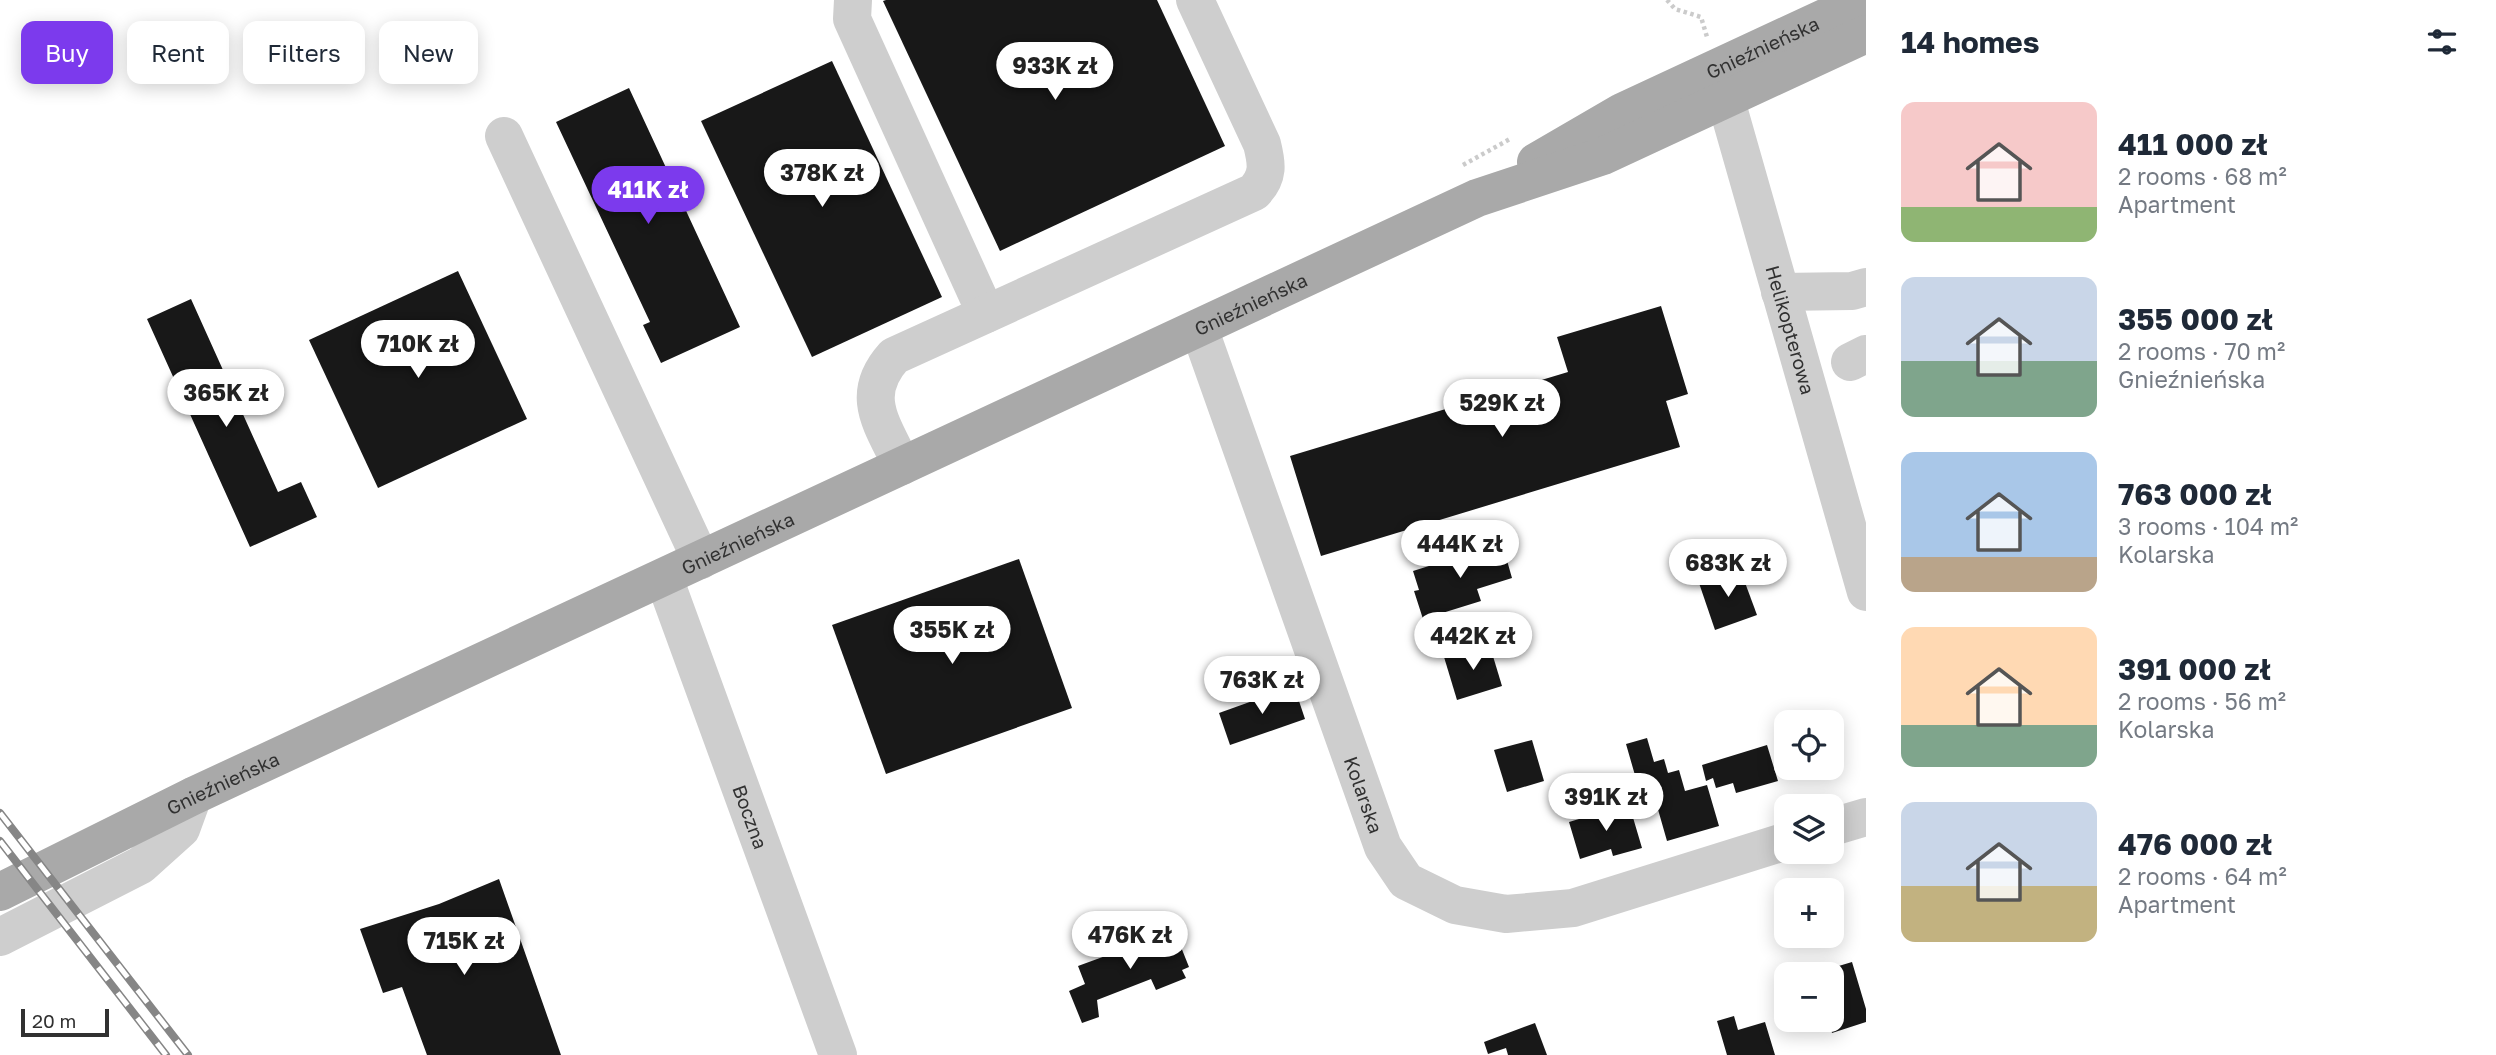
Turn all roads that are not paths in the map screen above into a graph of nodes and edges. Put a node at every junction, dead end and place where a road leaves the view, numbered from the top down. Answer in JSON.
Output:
{"nodes":[{"id":1,"x":853,"y":0,"type":"edge"},
{"id":2,"x":1195,"y":0,"type":"edge"},
{"id":3,"x":1863,"y":0,"type":"edge"},
{"id":4,"x":1866,"y":34,"type":"edge"},
{"id":5,"x":1721,"y":84,"type":"junction"},
{"id":6,"x":504,"y":136,"type":"dead end"},
{"id":7,"x":1866,"y":286,"type":"edge"},
{"id":8,"x":1780,"y":292,"type":"junction"},
{"id":9,"x":986,"y":314,"type":"junction"},
{"id":10,"x":1199,"y":328,"type":"junction"},
{"id":11,"x":902,"y":466,"type":"junction"},
{"id":12,"x":701,"y":560,"type":"junction"},
{"id":13,"x":664,"y":578,"type":"junction"},
{"id":14,"x":1866,"y":592,"type":"edge"},
{"id":15,"x":193,"y":796,"type":"junction"},
{"id":16,"x":1866,"y":817,"type":"edge"},
{"id":17,"x":1844,"y":823,"type":"edge"},
{"id":18,"x":1774,"y":845,"type":"edge"},
{"id":19,"x":0,"y":892,"type":"edge"},
{"id":20,"x":0,"y":937,"type":"edge"},
{"id":21,"x":838,"y":1055,"type":"edge"}],
"edges":[{"from":1,"to":9,"type":"street"},
{"from":2,"to":9,"type":"street"},
{"from":3,"to":5,"type":"main road","name":"Gnieźnieńska"},
{"from":4,"to":5,"type":"main road","name":"Gnieźnieńska"},
{"from":5,"to":8,"type":"street","name":"Helikopterowa"},
{"from":5,"to":10,"type":"main road","name":"Gnieźnieńska"},
{"from":6,"to":12,"type":"street"},
{"from":7,"to":8,"type":"street"},
{"from":8,"to":14,"type":"street","name":"Helikopterowa"},
{"from":9,"to":11,"type":"street"},
{"from":10,"to":11,"type":"main road","name":"Gnieźnieńska"},
{"from":10,"to":18,"type":"street","name":"Kolarska"},
{"from":11,"to":12,"type":"main road","name":"Gnieźnieńska"},
{"from":12,"to":13,"type":"main road","name":"Gnieźnieńska"},
{"from":13,"to":15,"type":"main road","name":"Gnieźnieńska"},
{"from":13,"to":21,"type":"street","name":"Boczna"},
{"from":15,"to":19,"type":"main road","name":"Gnieźnieńska"},
{"from":15,"to":20,"type":"street"},
{"from":16,"to":17,"type":"street"}]}
